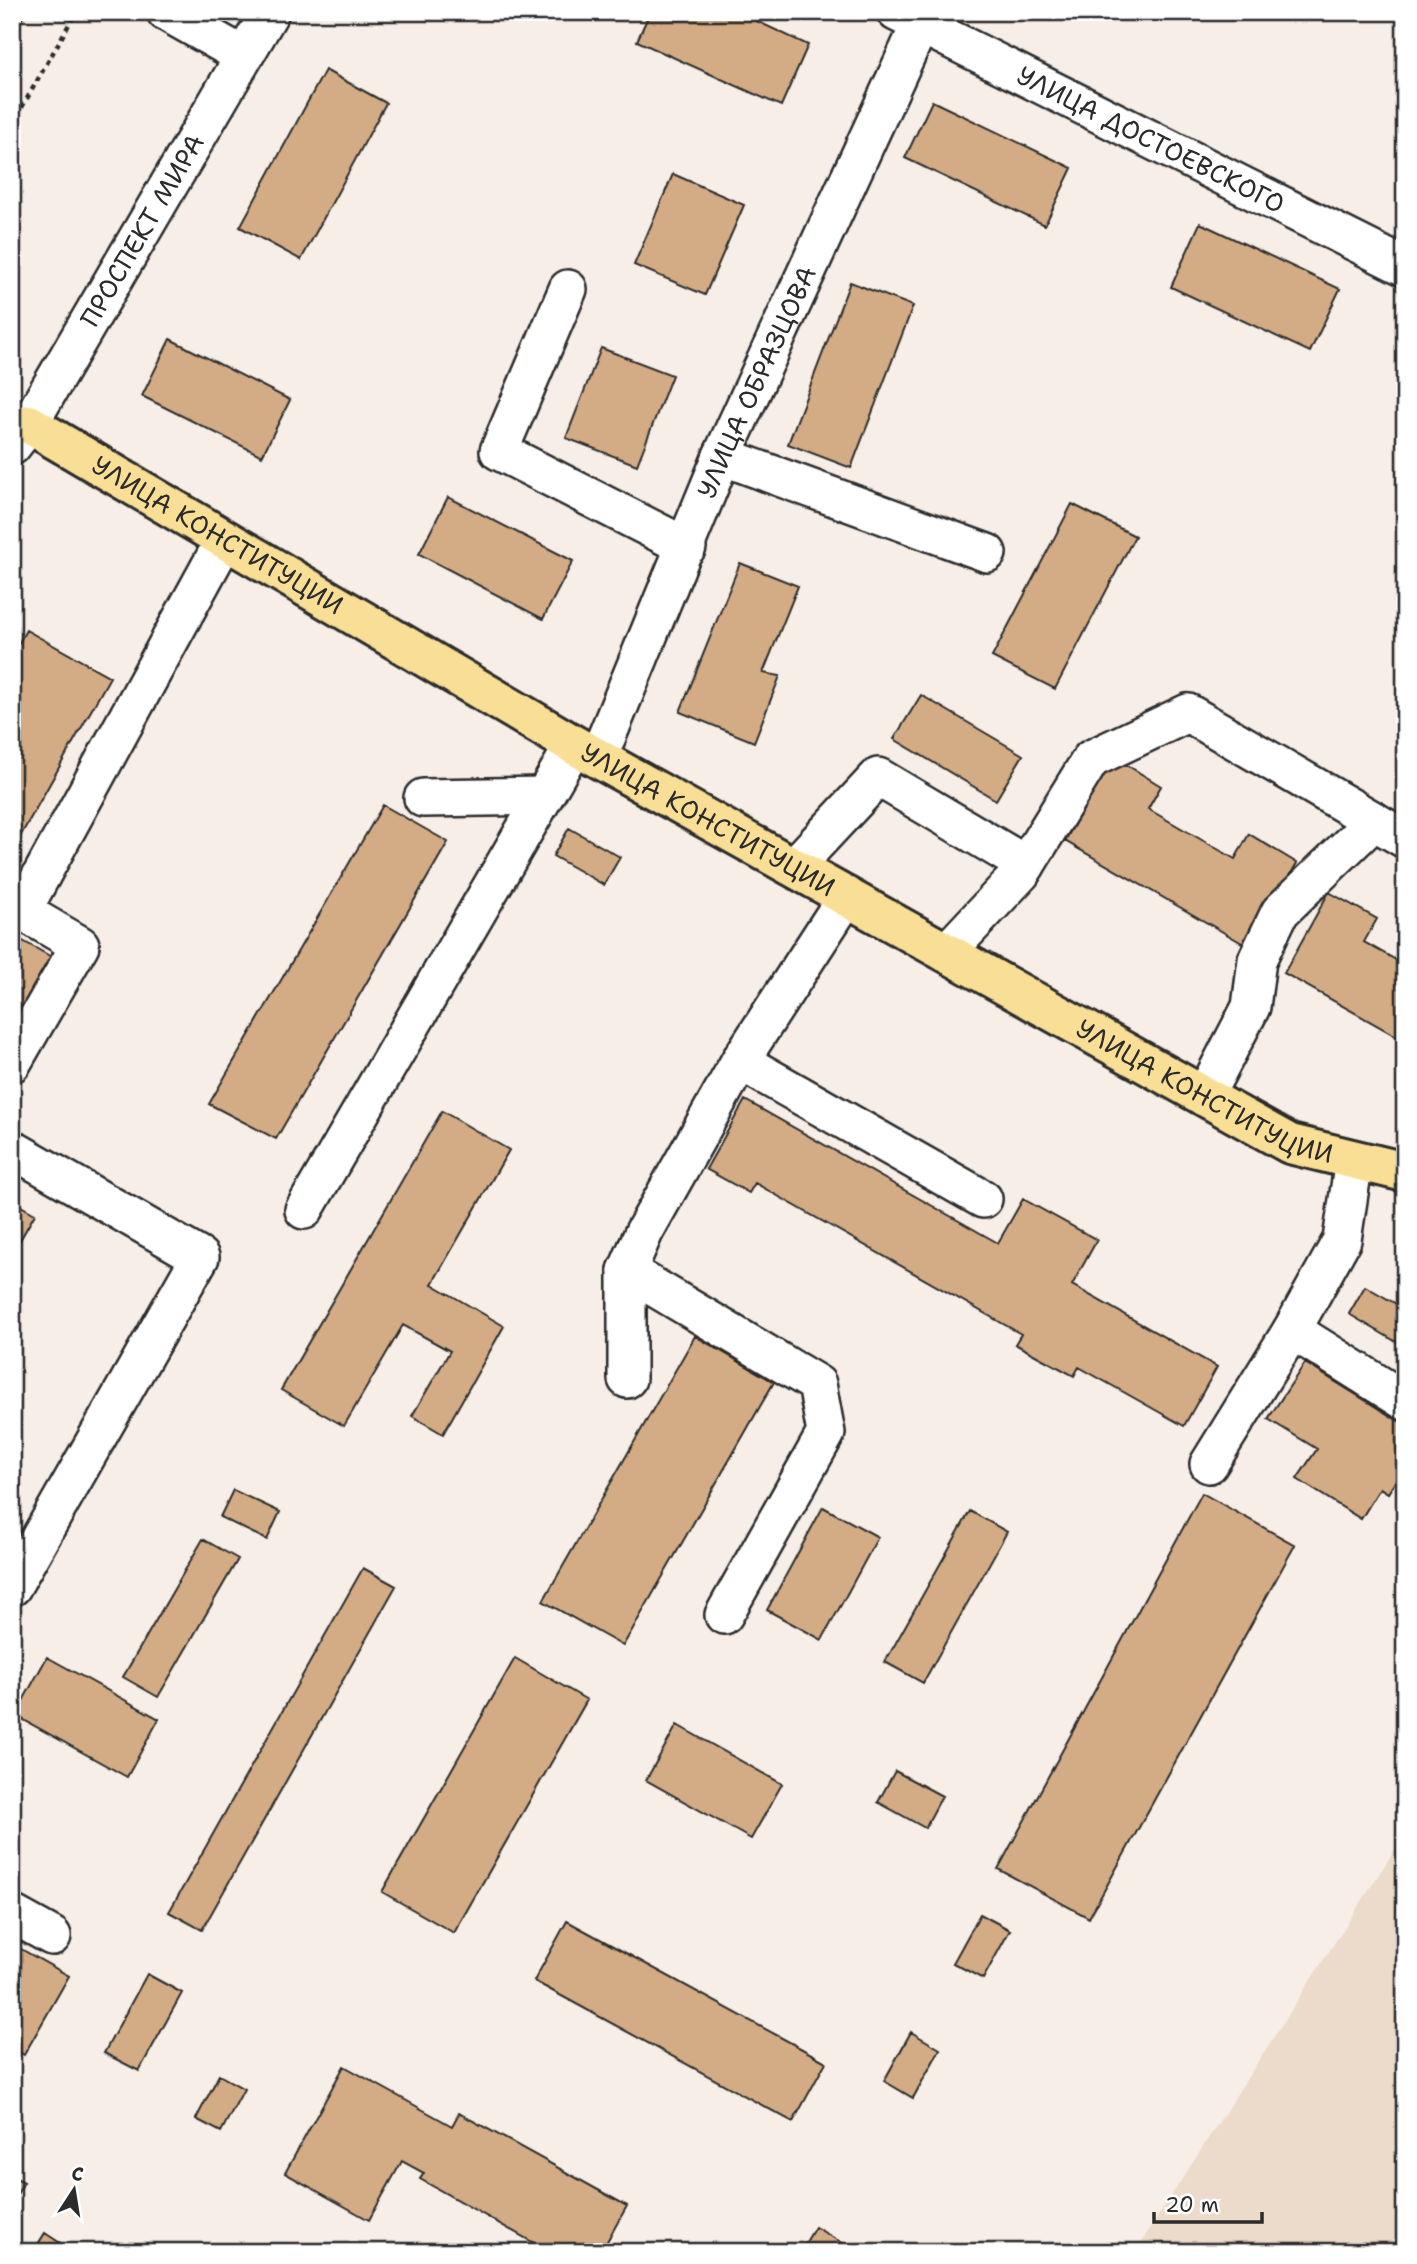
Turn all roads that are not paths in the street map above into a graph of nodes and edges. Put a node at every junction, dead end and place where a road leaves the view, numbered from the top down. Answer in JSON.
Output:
{"nodes":[{"id":1,"x":166,"y":12,"type":"edge"},
{"id":2,"x":270,"y":12,"type":"edge"},
{"id":3,"x":914,"y":16,"type":"edge"},
{"id":4,"x":244,"y":56,"type":"junction"},
{"id":5,"x":1405,"y":267,"type":"edge"},
{"id":6,"x":568,"y":289,"type":"dead end"},
{"id":7,"x":21,"y":435,"type":"edge"},
{"id":8,"x":722,"y":456,"type":"junction"},
{"id":9,"x":224,"y":541,"type":"junction"},
{"id":10,"x":687,"y":547,"type":"junction"},
{"id":11,"x":988,"y":553,"type":"dead end"},
{"id":12,"x":586,"y":752,"type":"junction"},
{"id":13,"x":544,"y":796,"type":"junction"},
{"id":14,"x":422,"y":798,"type":"dead end"},
{"id":15,"x":1390,"y":830,"type":"edge"},
{"id":16,"x":1026,"y":865,"type":"junction"},
{"id":17,"x":794,"y":867,"type":"junction"},
{"id":18,"x":847,"y":896,"type":"junction"},
{"id":19,"x":946,"y":953,"type":"junction"},
{"id":20,"x":740,"y":1061,"type":"junction"},
{"id":21,"x":12,"y":1063,"type":"edge"},
{"id":22,"x":1204,"y":1097,"type":"junction"},
{"id":23,"x":12,"y":1149,"type":"edge"},
{"id":24,"x":1354,"y":1160,"type":"junction"},
{"id":25,"x":1405,"y":1172,"type":"edge"},
{"id":26,"x":983,"y":1199,"type":"dead end"},
{"id":27,"x":304,"y":1210,"type":"dead end"},
{"id":28,"x":627,"y":1271,"type":"junction"},
{"id":29,"x":1292,"y":1331,"type":"junction"},
{"id":30,"x":627,"y":1379,"type":"dead end"},
{"id":31,"x":1405,"y":1401,"type":"edge"},
{"id":32,"x":1209,"y":1464,"type":"dead end"},
{"id":33,"x":12,"y":1587,"type":"edge"},
{"id":34,"x":724,"y":1615,"type":"dead end"},
{"id":35,"x":12,"y":1914,"type":"edge"},
{"id":36,"x":52,"y":1936,"type":"dead end"}],
"edges":[{"from":1,"to":4,"type":"street"},
{"from":2,"to":4,"type":"street","name":"ПРОСПЕКТ МИРА"},
{"from":3,"to":5,"type":"street","name":"УЛИЦА ДОСТОЕВСКОГО"},
{"from":3,"to":8,"type":"street","name":"УЛИЦА ОБРАЗЦОВА"},
{"from":4,"to":7,"type":"street","name":"ПРОСПЕКТ МИРА"},
{"from":6,"to":10,"type":"street"},
{"from":7,"to":9,"type":"main road","name":"УЛИЦА КОНСТИТУЦИИ"},
{"from":8,"to":10,"type":"street","name":"УЛИЦА ОБРАЗЦОВА"},
{"from":8,"to":11,"type":"street"},
{"from":9,"to":12,"type":"main road","name":"УЛИЦА КОНСТИТУЦИИ"},
{"from":9,"to":21,"type":"street"},
{"from":10,"to":12,"type":"street","name":"УЛИЦА ОБРАЗЦОВА"},
{"from":12,"to":13,"type":"street","name":"УЛИЦА ОБРАЗЦОВА"},
{"from":12,"to":17,"type":"main road","name":"УЛИЦА КОНСТИТУЦИИ"},
{"from":13,"to":14,"type":"street"},
{"from":13,"to":27,"type":"street","name":"УЛИЦА ОБРАЗЦОВА"},
{"from":15,"to":16,"type":"street"},
{"from":15,"to":22,"type":"street"},
{"from":16,"to":17,"type":"street"},
{"from":16,"to":19,"type":"street"},
{"from":17,"to":18,"type":"main road","name":"УЛИЦА КОНСТИТУЦИИ"},
{"from":18,"to":19,"type":"main road","name":"УЛИЦА КОНСТИТУЦИИ"},
{"from":18,"to":20,"type":"street"},
{"from":19,"to":22,"type":"main road","name":"УЛИЦА КОНСТИТУЦИИ"},
{"from":20,"to":26,"type":"street"},
{"from":20,"to":28,"type":"street"},
{"from":22,"to":24,"type":"main road","name":"УЛИЦА КОНСТИТУЦИИ"},
{"from":23,"to":33,"type":"street"},
{"from":24,"to":25,"type":"main road","name":"УЛИЦА КОНСТИТУЦИИ"},
{"from":24,"to":29,"type":"street"},
{"from":28,"to":30,"type":"street"},
{"from":28,"to":34,"type":"street"},
{"from":29,"to":31,"type":"street"},
{"from":29,"to":32,"type":"street"},
{"from":35,"to":36,"type":"street"}]}
